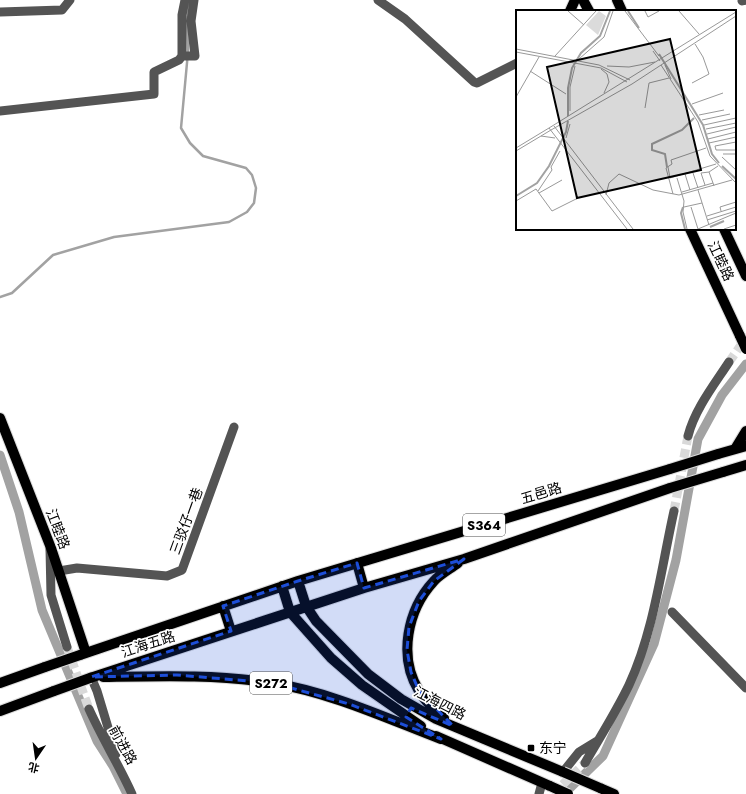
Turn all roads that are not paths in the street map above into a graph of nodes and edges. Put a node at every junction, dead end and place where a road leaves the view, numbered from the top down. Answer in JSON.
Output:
{"nodes":[{"id":1,"x":70,"y":0,"type":"edge"},
{"id":2,"x":185,"y":0,"type":"edge"},
{"id":3,"x":194,"y":0,"type":"edge"},
{"id":4,"x":378,"y":0,"type":"edge"},
{"id":5,"x":575,"y":0,"type":"edge"},
{"id":6,"x":583,"y":0,"type":"edge"},
{"id":7,"x":617,"y":0,"type":"edge"},
{"id":8,"x":570,"y":10,"type":"edge"},
{"id":9,"x":588,"y":10,"type":"edge"},
{"id":10,"x":622,"y":10,"type":"edge"},
{"id":11,"x":0,"y":12,"type":"edge"},
{"id":12,"x":182,"y":56,"type":"junction"},
{"id":13,"x":516,"y":64,"type":"edge"},
{"id":14,"x":0,"y":111,"type":"edge"},
{"id":15,"x":690,"y":230,"type":"edge"},
{"id":16,"x":724,"y":230,"type":"edge"},
{"id":17,"x":746,"y":276,"type":"edge"},
{"id":18,"x":746,"y":349,"type":"edge"},
{"id":19,"x":729,"y":362,"type":"tunnel mouth"},
{"id":20,"x":0,"y":418,"type":"edge"},
{"id":21,"x":234,"y":428,"type":"dead end"},
{"id":22,"x":746,"y":432,"type":"edge"},
{"id":23,"x":688,"y":436,"type":"tunnel mouth"},
{"id":24,"x":746,"y":446,"type":"edge"},
{"id":25,"x":735,"y":449,"type":"junction"},
{"id":26,"x":746,"y":465,"type":"edge"},
{"id":27,"x":674,"y":511,"type":"tunnel mouth"},
{"id":28,"x":50,"y":548,"type":"junction"},
{"id":29,"x":464,"y":559,"type":"junction"},
{"id":30,"x":356,"y":563,"type":"junction"},
{"id":31,"x":59,"y":571,"type":"junction"},
{"id":32,"x":298,"y":581,"type":"junction"},
{"id":33,"x":282,"y":586,"type":"junction"},
{"id":34,"x":364,"y":588,"type":"junction"},
{"id":35,"x":223,"y":606,"type":"junction"},
{"id":36,"x":306,"y":606,"type":"junction"},
{"id":37,"x":290,"y":612,"type":"junction"},
{"id":38,"x":672,"y":612,"type":"dead end"},
{"id":39,"x":232,"y":631,"type":"junction"},
{"id":40,"x":67,"y":647,"type":"tunnel mouth"},
{"id":41,"x":342,"y":649,"type":"junction"},
{"id":42,"x":83,"y":654,"type":"junction"},
{"id":43,"x":331,"y":658,"type":"junction"},
{"id":44,"x":90,"y":678,"type":"junction"},
{"id":45,"x":0,"y":683,"type":"edge"},
{"id":46,"x":746,"y":688,"type":"edge"},
{"id":47,"x":89,"y":709,"type":"tunnel mouth"},
{"id":48,"x":0,"y":710,"type":"edge"},
{"id":49,"x":453,"y":726,"type":"junction"},
{"id":50,"x":441,"y":739,"type":"junction"},
{"id":51,"x":598,"y":740,"type":"junction"},
{"id":52,"x":586,"y":762,"type":"tunnel mouth"},
{"id":53,"x":119,"y":765,"type":"junction"},
{"id":54,"x":563,"y":772,"type":"junction"},
{"id":55,"x":546,"y":784,"type":"junction"},
{"id":56,"x":132,"y":794,"type":"edge"},
{"id":57,"x":539,"y":794,"type":"edge"},
{"id":58,"x":568,"y":794,"type":"edge"},
{"id":59,"x":614,"y":794,"type":"edge"}],
"edges":[{"from":1,"to":11,"type":"street"},
{"from":2,"to":12,"type":"street"},
{"from":3,"to":12,"type":"street"},
{"from":4,"to":13,"type":"street"},
{"from":5,"to":8,"type":"main road"},
{"from":6,"to":9,"type":"main road"},
{"from":7,"to":10,"type":"main road"},
{"from":12,"to":14,"type":"street"},
{"from":15,"to":18,"type":"main road","name":"江睦路","bridge":true},
{"from":16,"to":17,"type":"main road","name":"江睦路"},
{"from":19,"to":23,"type":"street"},
{"from":20,"to":28,"type":"main road","name":"江睦路"},
{"from":21,"to":31,"type":"street","name":"三驳仔一巷"},
{"from":22,"to":25,"type":"main road"},
{"from":24,"to":25,"type":"main road","name":"五邑路","number":"S364"},
{"from":25,"to":30,"type":"main road","name":"五邑路","number":"S364","bridge":true},
{"from":26,"to":29,"type":"main road","number":"S364","bridge":true},
{"from":27,"to":51,"type":"street"},
{"from":28,"to":31,"type":"main road","name":"江睦路"},
{"from":28,"to":40,"type":"street"},
{"from":29,"to":34,"type":"main road","number":"S364"},
{"from":29,"to":49,"type":"main road"},
{"from":30,"to":32,"type":"main road","name":"五邑路","number":"S364"},
{"from":30,"to":34,"type":"main road"},
{"from":31,"to":42,"type":"main road","name":"江睦路"},
{"from":32,"to":33,"type":"main road","name":"江海五路"},
{"from":32,"to":36,"type":"main road","name":"江海四路"},
{"from":33,"to":35,"type":"main road","name":"江海五路"},
{"from":33,"to":37,"type":"main road","number":"S272"},
{"from":34,"to":36,"type":"main road","number":"S364"},
{"from":35,"to":39,"type":"main road"},
{"from":35,"to":42,"type":"main road","name":"江海五路"},
{"from":36,"to":37,"type":"main road","name":"江海五路","number":"S272"},
{"from":36,"to":41,"type":"main road","name":"江海四路"},
{"from":37,"to":39,"type":"main road","name":"江海五路","number":"S272"},
{"from":37,"to":43,"type":"main road","name":"江海四路","number":"S272"},
{"from":38,"to":46,"type":"street"},
{"from":39,"to":44,"type":"main road","name":"江海五路","number":"S272"},
{"from":41,"to":43,"type":"main road"},
{"from":41,"to":49,"type":"main road","name":"江海四路"},
{"from":42,"to":45,"type":"main road","name":"江海五路","bridge":true},
{"from":43,"to":50,"type":"main road","name":"江海四路","number":"S272"},
{"from":44,"to":48,"type":"main road","name":"江海五路","number":"S272","bridge":true},
{"from":44,"to":50,"type":"main road","number":"S272"},
{"from":44,"to":53,"type":"street"},
{"from":47,"to":53,"type":"street","name":"前进路"},
{"from":49,"to":54,"type":"main road","name":"江海四路"},
{"from":50,"to":55,"type":"main road","name":"江海四路","number":"S272"},
{"from":51,"to":52,"type":"street"},
{"from":51,"to":54,"type":"street"},
{"from":53,"to":56,"type":"street","name":"前进路"},
{"from":54,"to":59,"type":"main road","name":"江海四路","bridge":true},
{"from":55,"to":57,"type":"street"},
{"from":55,"to":58,"type":"main road","name":"江海四路","number":"S272","bridge":true}]}
